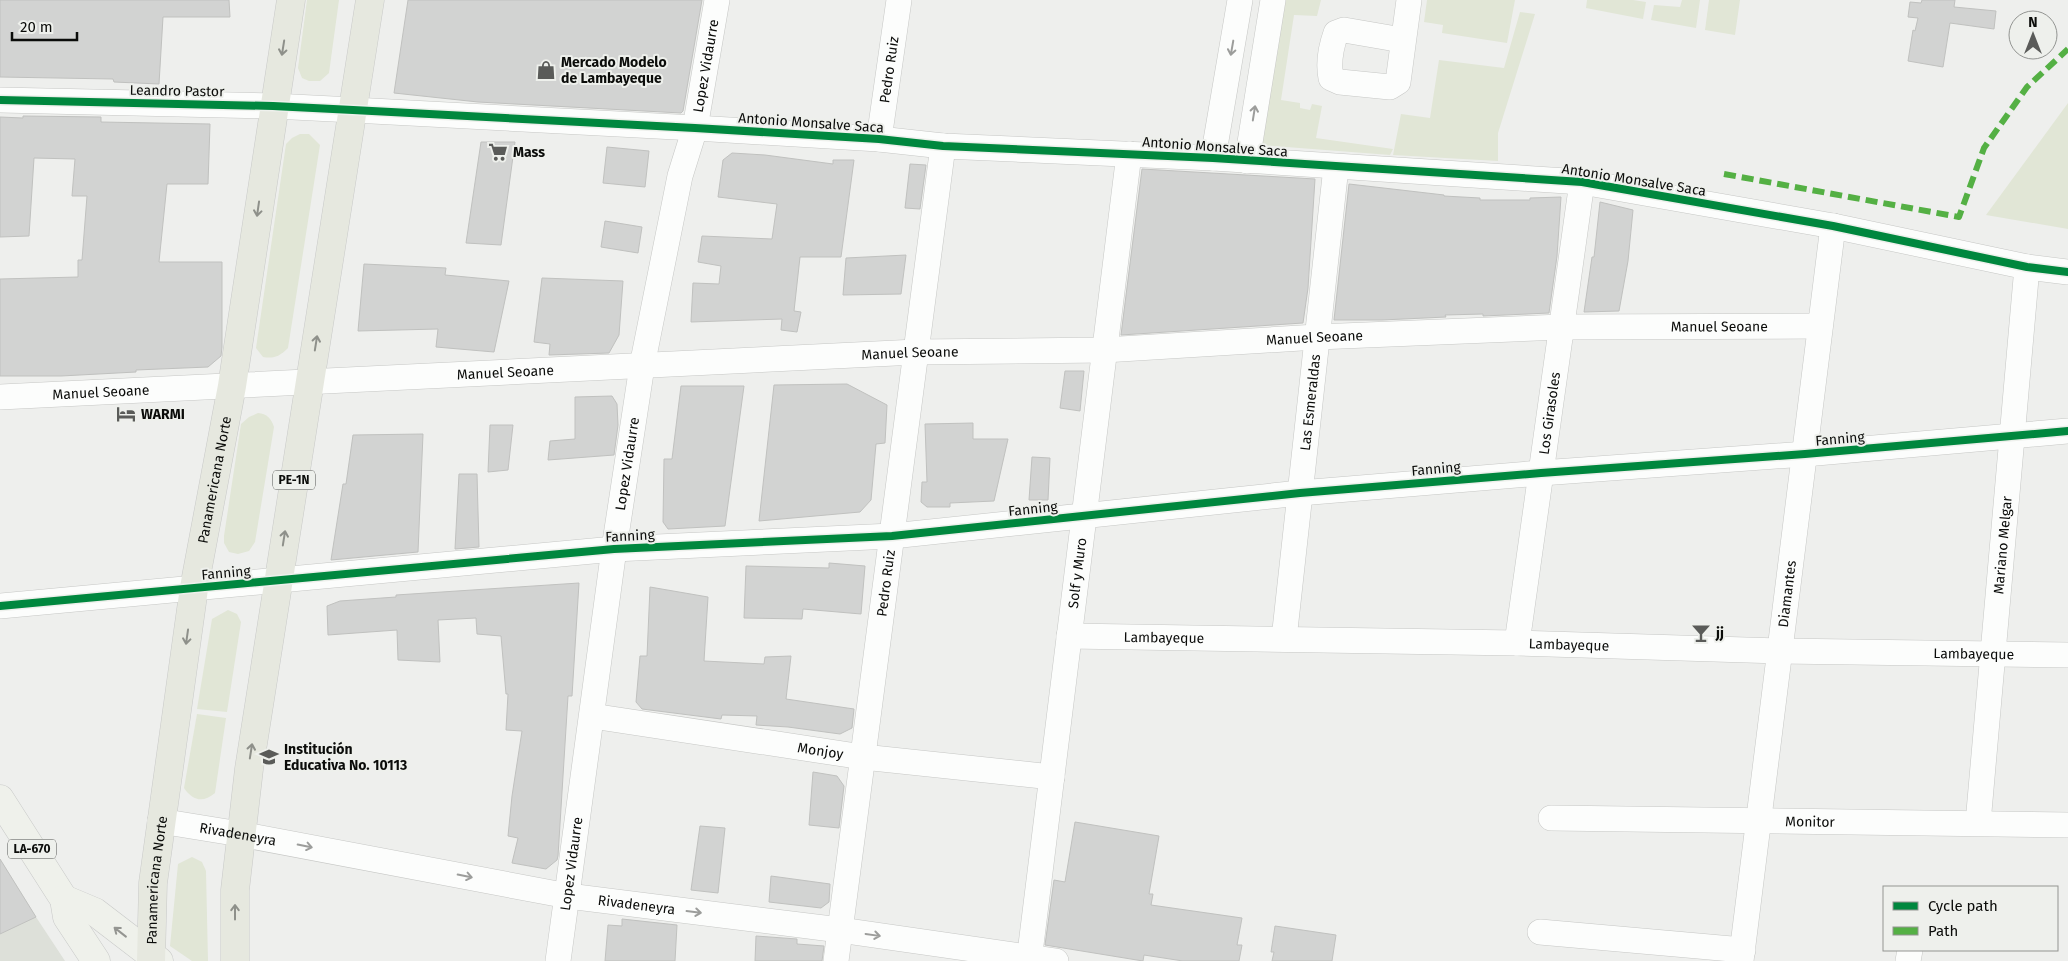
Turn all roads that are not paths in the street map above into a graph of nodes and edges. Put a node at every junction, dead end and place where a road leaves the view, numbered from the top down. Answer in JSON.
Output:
{"nodes":[{"id":1,"x":291,"y":0,"type":"edge"},
{"id":2,"x":370,"y":0,"type":"edge"},
{"id":3,"x":717,"y":0,"type":"edge"},
{"id":4,"x":899,"y":0,"type":"edge"},
{"id":5,"x":1240,"y":0,"type":"edge"},
{"id":6,"x":1273,"y":0,"type":"edge"},
{"id":7,"x":1409,"y":0,"type":"edge"},
{"id":8,"x":1402,"y":40,"type":"dead end"},
{"id":9,"x":0,"y":100,"type":"edge"},
{"id":10,"x":273,"y":106,"type":"junction"},
{"id":11,"x":352,"y":110,"type":"junction"},
{"id":12,"x":696,"y":128,"type":"junction"},
{"id":13,"x":879,"y":139,"type":"junction"},
{"id":14,"x":943,"y":146,"type":"junction"},
{"id":15,"x":1129,"y":154,"type":"junction"},
{"id":16,"x":1213,"y":158,"type":"junction"},
{"id":17,"x":1247,"y":161,"type":"junction"},
{"id":18,"x":1336,"y":167,"type":"junction"},
{"id":19,"x":1582,"y":182,"type":"junction"},
{"id":20,"x":1833,"y":226,"type":"junction"},
{"id":21,"x":2028,"y":266,"type":"junction"},
{"id":22,"x":2068,"y":272,"type":"edge"},
{"id":23,"x":1820,"y":326,"type":"junction"},
{"id":24,"x":1562,"y":327,"type":"junction"},
{"id":25,"x":1317,"y":337,"type":"junction"},
{"id":26,"x":1104,"y":350,"type":"junction"},
{"id":27,"x":916,"y":352,"type":"junction"},
{"id":28,"x":642,"y":366,"type":"junction"},
{"id":29,"x":310,"y":382,"type":"junction"},
{"id":30,"x":232,"y":386,"type":"junction"},
{"id":31,"x":0,"y":397,"type":"edge"},
{"id":32,"x":2068,"y":431,"type":"edge"},
{"id":33,"x":2013,"y":435,"type":"junction"},
{"id":34,"x":1805,"y":454,"type":"junction"},
{"id":35,"x":1541,"y":473,"type":"junction"},
{"id":36,"x":1300,"y":494,"type":"junction"},
{"id":37,"x":1084,"y":516,"type":"junction"},
{"id":38,"x":892,"y":536,"type":"junction"},
{"id":39,"x":614,"y":549,"type":"junction"},
{"id":40,"x":278,"y":581,"type":"junction"},
{"id":41,"x":194,"y":588,"type":"junction"},
{"id":42,"x":0,"y":606,"type":"edge"},
{"id":43,"x":1069,"y":636,"type":"junction"},
{"id":44,"x":1284,"y":639,"type":"junction"},
{"id":45,"x":1517,"y":643,"type":"junction"},
{"id":46,"x":1780,"y":651,"type":"junction"},
{"id":47,"x":1994,"y":653,"type":"junction"},
{"id":48,"x":2068,"y":655,"type":"edge"},
{"id":49,"x":592,"y":716,"type":"junction"},
{"id":50,"x":863,"y":756,"type":"junction"},
{"id":51,"x":1052,"y":777,"type":"junction"},
{"id":52,"x":0,"y":799,"type":"edge"},
{"id":53,"x":1551,"y":818,"type":"dead end"},
{"id":54,"x":1759,"y":820,"type":"junction"},
{"id":55,"x":160,"y":821,"type":"junction"},
{"id":56,"x":1978,"y":823,"type":"junction"},
{"id":57,"x":2068,"y":825,"type":"edge"},
{"id":58,"x":240,"y":834,"type":"junction"},
{"id":59,"x":568,"y":896,"type":"junction"},
{"id":60,"x":64,"y":899,"type":"junction"},
{"id":61,"x":840,"y":930,"type":"junction"},
{"id":62,"x":1540,"y":932,"type":"dead end"},
{"id":63,"x":1742,"y":956,"type":"edge"},
{"id":64,"x":1030,"y":958,"type":"edge"},
{"id":65,"x":153,"y":959,"type":"edge"},
{"id":66,"x":96,"y":961,"type":"edge"},
{"id":67,"x":235,"y":961,"type":"edge"},
{"id":68,"x":558,"y":961,"type":"edge"},
{"id":69,"x":836,"y":961,"type":"edge"},
{"id":70,"x":1056,"y":961,"type":"edge"}],
"edges":[{"from":1,"to":10,"type":"highway","name":"Panamericana Norte","one_way":true},
{"from":2,"to":11,"type":"highway","number":"PE-1N"},
{"from":3,"to":12,"type":"street","name":"Lopez Vidaurre"},
{"from":4,"to":13,"type":"street","name":"Pedro Ruiz"},
{"from":5,"to":16,"type":"street","one_way":true},
{"from":17,"to":6,"type":"street","one_way":true},
{"from":7,"to":8,"type":"street"},
{"from":9,"to":10,"type":"street","name":"Leandro Pastor"},
{"from":10,"to":11,"type":"street","name":"Leandro Pastor"},
{"from":10,"to":30,"type":"highway","name":"Panamericana Norte","one_way":true},
{"from":11,"to":12,"type":"street","name":"Antonio Monsalve Saca"},
{"from":29,"to":11,"type":"highway","number":"PE-1N","one_way":true},
{"from":12,"to":13,"type":"street","name":"Antonio Monsalve Saca"},
{"from":12,"to":28,"type":"street","name":"Lopez Vidaurre"},
{"from":13,"to":14,"type":"street","name":"Antonio Monsalve Saca"},
{"from":14,"to":15,"type":"street","name":"Antonio Monsalve Saca"},
{"from":14,"to":27,"type":"street","name":"Pedro Ruiz"},
{"from":15,"to":16,"type":"street","name":"Antonio Monsalve Saca"},
{"from":15,"to":26,"type":"street","name":"Solf y Muro"},
{"from":16,"to":17,"type":"street","name":"Antonio Monsalve Saca"},
{"from":17,"to":18,"type":"street","name":"Antonio Monsalve Saca"},
{"from":18,"to":19,"type":"street","name":"Antonio Monsalve Saca"},
{"from":18,"to":25,"type":"street","name":"Las Esmeraldas"},
{"from":19,"to":20,"type":"street","name":"Antonio Monsalve Saca"},
{"from":19,"to":24,"type":"street","name":"Los Girasoles"},
{"from":20,"to":21,"type":"street","name":"Antonio Monsalve Saca"},
{"from":20,"to":23,"type":"street","name":"Diamantes"},
{"from":21,"to":22,"type":"street","name":"Antonio Monsalve Saca"},
{"from":21,"to":33,"type":"street","name":"Mariano Melgar"},
{"from":23,"to":24,"type":"street","name":"Manuel Seoane"},
{"from":23,"to":34,"type":"street","name":"Diamantes"},
{"from":24,"to":25,"type":"street","name":"Manuel Seoane"},
{"from":24,"to":35,"type":"street","name":"Los Girasoles"},
{"from":25,"to":26,"type":"street","name":"Manuel Seoane"},
{"from":25,"to":36,"type":"street","name":"Las Esmeraldas"},
{"from":26,"to":27,"type":"street","name":"Manuel Seoane"},
{"from":26,"to":37,"type":"street","name":"Solf y Muro"},
{"from":27,"to":28,"type":"street","name":"Manuel Seoane"},
{"from":27,"to":38,"type":"street","name":"Pedro Ruiz"},
{"from":28,"to":29,"type":"street","name":"Manuel Seoane"},
{"from":28,"to":39,"type":"street","name":"Lopez Vidaurre"},
{"from":29,"to":30,"type":"street","name":"Manuel Seoane"},
{"from":40,"to":29,"type":"highway","number":"PE-1N","one_way":true},
{"from":30,"to":31,"type":"street","name":"Manuel Seoane"},
{"from":30,"to":41,"type":"highway","name":"Panamericana Norte"},
{"from":32,"to":33,"type":"street","name":"Fanning"},
{"from":33,"to":34,"type":"street","name":"Fanning"},
{"from":33,"to":47,"type":"street","name":"Mariano Melgar"},
{"from":34,"to":35,"type":"street","name":"Fanning"},
{"from":34,"to":46,"type":"street","name":"Diamantes"},
{"from":35,"to":36,"type":"street","name":"Fanning"},
{"from":35,"to":45,"type":"street","name":"Los Girasoles"},
{"from":36,"to":37,"type":"street","name":"Fanning"},
{"from":36,"to":44,"type":"street","name":"Las Esmeraldas"},
{"from":37,"to":38,"type":"street","name":"Fanning"},
{"from":37,"to":43,"type":"street","name":"Solf y Muro"},
{"from":38,"to":39,"type":"street","name":"Fanning"},
{"from":38,"to":50,"type":"street","name":"Pedro Ruiz"},
{"from":39,"to":40,"type":"street","name":"Fanning"},
{"from":39,"to":49,"type":"street","name":"Lopez Vidaurre"},
{"from":40,"to":41,"type":"street","name":"Fanning"},
{"from":58,"to":40,"type":"highway","number":"PE-1N","one_way":true},
{"from":41,"to":42,"type":"street","name":"Fanning"},
{"from":41,"to":55,"type":"highway","name":"Panamericana Norte","one_way":true},
{"from":43,"to":44,"type":"street","name":"Lambayeque"},
{"from":43,"to":51,"type":"street","name":"Solf y Muro"},
{"from":44,"to":45,"type":"street","name":"Lambayeque"},
{"from":45,"to":46,"type":"street","name":"Lambayeque"},
{"from":46,"to":47,"type":"street","name":"Lambayeque"},
{"from":46,"to":54,"type":"street","name":"Diamantes"},
{"from":47,"to":48,"type":"street","name":"Lambayeque"},
{"from":47,"to":56,"type":"street","name":"Mariano Melgar"},
{"from":49,"to":50,"type":"street","name":"Monjoy"},
{"from":49,"to":59,"type":"street","name":"Lopez Vidaurre"},
{"from":50,"to":51,"type":"street","name":"Monjoy"},
{"from":50,"to":61,"type":"street","name":"Pedro Ruiz"},
{"from":51,"to":64,"type":"street","name":"Solf y Muro"},
{"from":52,"to":60,"type":"main road","number":"LA-670"},
{"from":53,"to":54,"type":"street","name":"Monitor"},
{"from":54,"to":56,"type":"street","name":"Monitor"},
{"from":54,"to":63,"type":"street","name":"Diamantes"},
{"from":55,"to":58,"type":"street","name":"Rivadeneyra"},
{"from":55,"to":65,"type":"highway","name":"Panamericana Norte"},
{"from":56,"to":57,"type":"street","name":"Monitor"},
{"from":58,"to":59,"type":"street","name":"Rivadeneyra","one_way":true},
{"from":67,"to":58,"type":"highway","number":"PE-1N","one_way":true},
{"from":59,"to":61,"type":"street","name":"Rivadeneyra","one_way":true},
{"from":59,"to":68,"type":"street","name":"Lopez Vidaurre"},
{"from":65,"to":60,"type":"main road","one_way":true},
{"from":60,"to":66,"type":"main road","number":"LA-670"},
{"from":61,"to":64,"type":"street","name":"Rivadeneyra","one_way":true},
{"from":61,"to":69,"type":"street","name":"Pedro Ruiz"},
{"from":62,"to":63,"type":"street"},
{"from":64,"to":70,"type":"street","name":"Rivadeneyra"}]}
